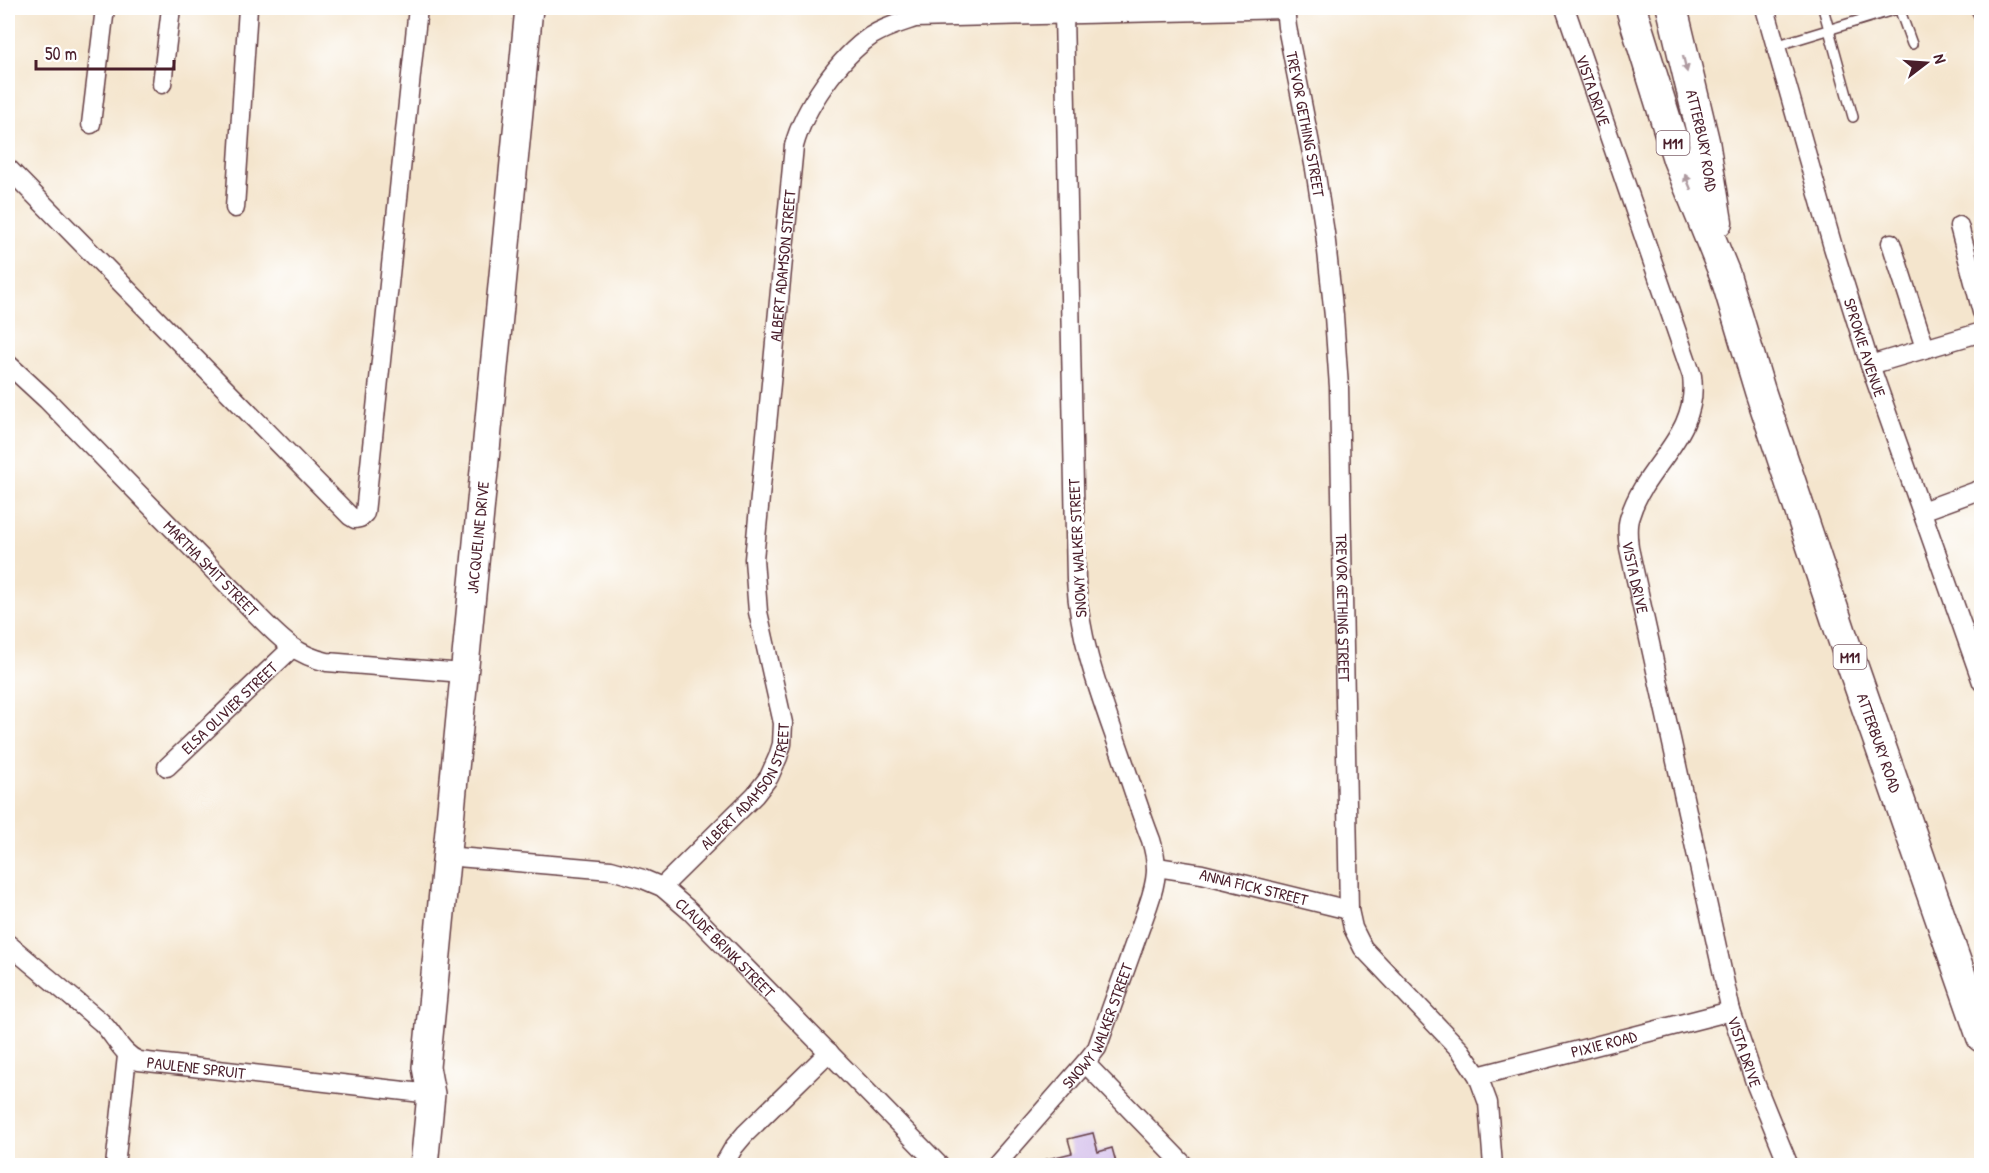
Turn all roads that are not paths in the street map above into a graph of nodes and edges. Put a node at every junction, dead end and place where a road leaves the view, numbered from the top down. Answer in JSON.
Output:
{"nodes":[{"id":1,"x":105,"y":8,"type":"edge"},
{"id":2,"x":171,"y":8,"type":"edge"},
{"id":3,"x":248,"y":8,"type":"edge"},
{"id":4,"x":418,"y":8,"type":"edge"},
{"id":5,"x":529,"y":8,"type":"edge"},
{"id":6,"x":1285,"y":8,"type":"edge"},
{"id":7,"x":1565,"y":8,"type":"edge"},
{"id":8,"x":1631,"y":8,"type":"edge"},
{"id":9,"x":1672,"y":8,"type":"edge"},
{"id":10,"x":1765,"y":8,"type":"edge"},
{"id":11,"x":1823,"y":8,"type":"edge"},
{"id":12,"x":1899,"y":8,"type":"edge"},
{"id":13,"x":1975,"y":8,"type":"edge"},
{"id":14,"x":1064,"y":14,"type":"junction"},
{"id":15,"x":1982,"y":21,"type":"edge"},
{"id":16,"x":1829,"y":30,"type":"junction"},
{"id":17,"x":1912,"y":44,"type":"dead end"},
{"id":18,"x":1775,"y":46,"type":"junction"},
{"id":19,"x":162,"y":84,"type":"dead end"},
{"id":20,"x":1853,"y":117,"type":"dead end"},
{"id":21,"x":91,"y":124,"type":"dead end"},
{"id":22,"x":8,"y":168,"type":"edge"},
{"id":23,"x":235,"y":208,"type":"dead end"},
{"id":24,"x":1959,"y":226,"type":"dead end"},
{"id":25,"x":1892,"y":243,"type":"dead end"},
{"id":26,"x":1725,"y":275,"type":"junction"},
{"id":27,"x":1982,"y":312,"type":"edge"},
{"id":28,"x":1982,"y":332,"type":"edge"},
{"id":29,"x":1925,"y":348,"type":"junction"},
{"id":30,"x":8,"y":364,"type":"edge"},
{"id":31,"x":1870,"y":365,"type":"junction"},
{"id":32,"x":1982,"y":489,"type":"edge"},
{"id":33,"x":1922,"y":511,"type":"junction"},
{"id":34,"x":292,"y":648,"type":"junction"},
{"id":35,"x":463,"y":673,"type":"junction"},
{"id":36,"x":1982,"y":682,"type":"edge"},
{"id":37,"x":167,"y":767,"type":"dead end"},
{"id":38,"x":445,"y":856,"type":"junction"},
{"id":39,"x":1157,"y":867,"type":"junction"},
{"id":40,"x":662,"y":887,"type":"junction"},
{"id":41,"x":1349,"y":910,"type":"junction"},
{"id":42,"x":8,"y":944,"type":"edge"},
{"id":43,"x":1731,"y":1011,"type":"junction"},
{"id":44,"x":1982,"y":1037,"type":"edge"},
{"id":45,"x":829,"y":1052,"type":"junction"},
{"id":46,"x":127,"y":1056,"type":"junction"},
{"id":47,"x":1085,"y":1064,"type":"junction"},
{"id":48,"x":1478,"y":1076,"type":"junction"},
{"id":49,"x":422,"y":1092,"type":"junction"},
{"id":50,"x":115,"y":1166,"type":"edge"},
{"id":51,"x":406,"y":1166,"type":"edge"},
{"id":52,"x":424,"y":1166,"type":"edge"},
{"id":53,"x":723,"y":1166,"type":"edge"},
{"id":54,"x":940,"y":1166,"type":"edge"},
{"id":55,"x":995,"y":1166,"type":"edge"},
{"id":56,"x":1185,"y":1166,"type":"edge"},
{"id":57,"x":1493,"y":1166,"type":"edge"},
{"id":58,"x":1789,"y":1166,"type":"edge"}],
"edges":[{"from":1,"to":21,"type":"street"},
{"from":2,"to":19,"type":"street"},
{"from":3,"to":23,"type":"street"},
{"from":4,"to":22,"type":"street"},
{"from":5,"to":35,"type":"street","name":"JACQUELINE DRIVE"},
{"from":6,"to":14,"type":"street","name":"ALBERT ADAMSON STREET"},
{"from":6,"to":41,"type":"street","name":"TREVOR GETHING STREET"},
{"from":7,"to":43,"type":"street","name":"VISTA DRIVE"},
{"from":26,"to":8,"type":"main road","name":"ATTERBURY ROAD","number":"M11","one_way":true},
{"from":9,"to":26,"type":"main road","name":"ATTERBURY ROAD","number":"M11","one_way":true},
{"from":10,"to":18,"type":"street","name":"SPROKIE AVENUE"},
{"from":11,"to":16,"type":"lane"},
{"from":12,"to":16,"type":"lane"},
{"from":12,"to":17,"type":"lane"},
{"from":13,"to":15,"type":"lane"},
{"from":14,"to":39,"type":"street","name":"SNOWY WALKER STREET"},
{"from":14,"to":40,"type":"street","name":"ALBERT ADAMSON STREET"},
{"from":16,"to":18,"type":"lane"},
{"from":16,"to":20,"type":"lane"},
{"from":18,"to":31,"type":"street","name":"SPROKIE AVENUE"},
{"from":24,"to":27,"type":"street"},
{"from":25,"to":29,"type":"street"},
{"from":26,"to":44,"type":"main road","name":"ATTERBURY ROAD","number":"M11"},
{"from":28,"to":29,"type":"street"},
{"from":29,"to":31,"type":"street"},
{"from":30,"to":34,"type":"street","name":"MARTHA SMIT STREET"},
{"from":31,"to":33,"type":"street","name":"SPROKIE AVENUE"},
{"from":32,"to":33,"type":"street"},
{"from":33,"to":36,"type":"street","name":"SPROKIE AVENUE"},
{"from":34,"to":35,"type":"street","name":"MARTHA SMIT STREET"},
{"from":34,"to":37,"type":"street","name":"ELSA OLIVIER STREET"},
{"from":35,"to":38,"type":"street","name":"JACQUELINE DRIVE"},
{"from":38,"to":40,"type":"street","name":"CLAUDE BRINK STREET"},
{"from":38,"to":49,"type":"street","name":"JACQUELINE DRIVE"},
{"from":39,"to":41,"type":"street","name":"ANNA FICK STREET"},
{"from":39,"to":47,"type":"street","name":"SNOWY WALKER STREET"},
{"from":40,"to":45,"type":"street","name":"CLAUDE BRINK STREET"},
{"from":41,"to":48,"type":"street","name":"TREVOR GETHING STREET"},
{"from":42,"to":46,"type":"street","name":"PAULENE SPRUIT"},
{"from":43,"to":48,"type":"street","name":"PIXIE ROAD"},
{"from":43,"to":58,"type":"street","name":"VISTA DRIVE"},
{"from":45,"to":53,"type":"street"},
{"from":45,"to":54,"type":"street","name":"CLAUDE BRINK STREET"},
{"from":46,"to":49,"type":"street","name":"PAULENE SPRUIT"},
{"from":46,"to":50,"type":"street"},
{"from":47,"to":55,"type":"street","name":"SNOWY WALKER STREET"},
{"from":47,"to":56,"type":"street"},
{"from":48,"to":57,"type":"street","name":"TREVOR GETHING STREET"},
{"from":49,"to":51,"type":"street","name":"JACQUELINE DRIVE"},
{"from":49,"to":52,"type":"street","name":"JACQUELINE DRIVE"}]}
